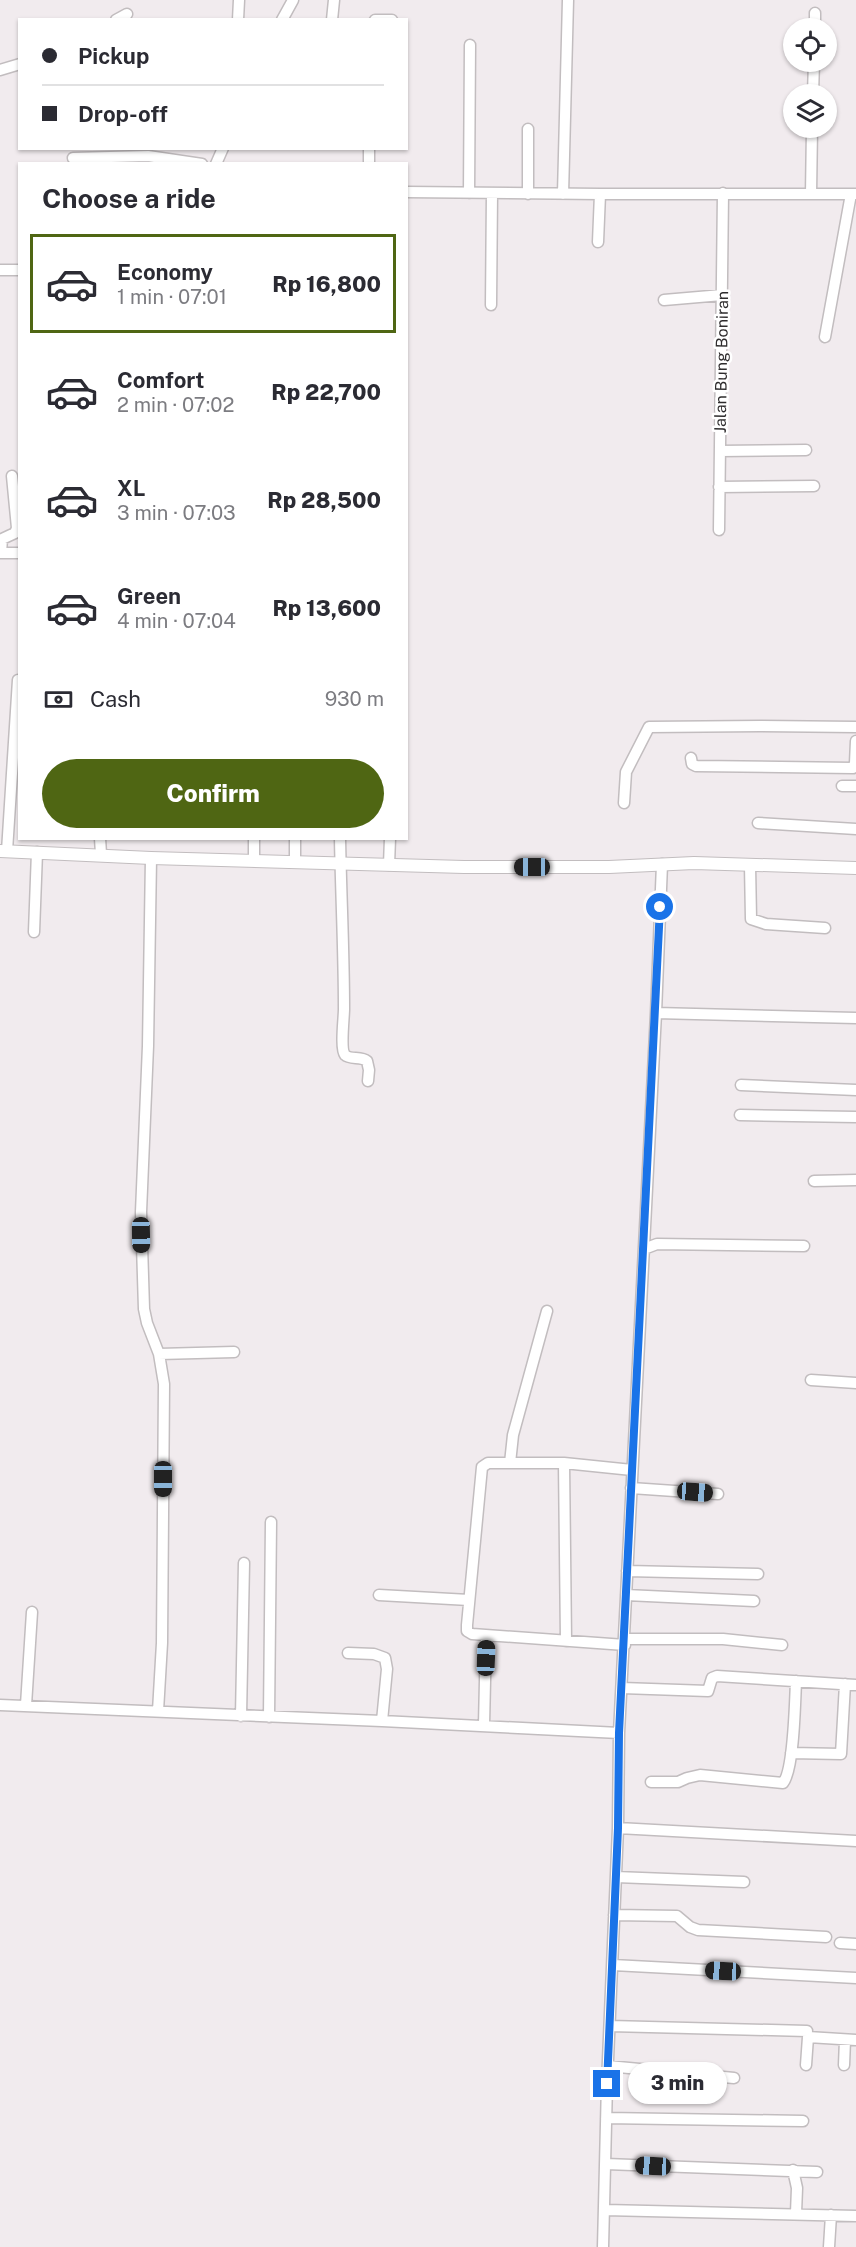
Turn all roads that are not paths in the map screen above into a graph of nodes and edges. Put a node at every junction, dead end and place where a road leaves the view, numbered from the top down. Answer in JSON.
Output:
{"nodes":[{"id":1,"x":239,"y":0,"type":"edge"},
{"id":2,"x":293,"y":0,"type":"edge"},
{"id":3,"x":334,"y":0,"type":"edge"},
{"id":4,"x":568,"y":0,"type":"edge"},
{"id":5,"x":815,"y":13,"type":"dead end"},
{"id":6,"x":127,"y":14,"type":"dead end"},
{"id":7,"x":120,"y":18,"type":"edge"},
{"id":8,"x":238,"y":18,"type":"edge"},
{"id":9,"x":283,"y":18,"type":"edge"},
{"id":10,"x":332,"y":18,"type":"edge"},
{"id":11,"x":815,"y":18,"type":"edge"},
{"id":12,"x":470,"y":45,"type":"dead end"},
{"id":13,"x":18,"y":65,"type":"edge"},
{"id":14,"x":0,"y":70,"type":"edge"},
{"id":15,"x":528,"y":129,"type":"dead end"},
{"id":16,"x":812,"y":138,"type":"edge"},
{"id":17,"x":73,"y":158,"type":"dead end"},
{"id":18,"x":188,"y":162,"type":"edge"},
{"id":19,"x":408,"y":192,"type":"edge"},
{"id":20,"x":469,"y":193,"type":"junction"},
{"id":21,"x":492,"y":193,"type":"junction"},
{"id":22,"x":723,"y":193,"type":"junction"},
{"id":23,"x":528,"y":194,"type":"junction"},
{"id":24,"x":563,"y":194,"type":"junction"},
{"id":25,"x":600,"y":194,"type":"junction"},
{"id":26,"x":811,"y":194,"type":"junction"},
{"id":27,"x":853,"y":194,"type":"edge"},
{"id":28,"x":598,"y":242,"type":"dead end"},
{"id":29,"x":0,"y":270,"type":"edge"},
{"id":30,"x":18,"y":270,"type":"edge"},
{"id":31,"x":722,"y":295,"type":"junction"},
{"id":32,"x":664,"y":300,"type":"dead end"},
{"id":33,"x":491,"y":304,"type":"dead end"},
{"id":34,"x":825,"y":337,"type":"dead end"},
{"id":35,"x":807,"y":450,"type":"dead end"},
{"id":36,"x":720,"y":451,"type":"junction"},
{"id":37,"x":12,"y":476,"type":"dead end"},
{"id":38,"x":814,"y":486,"type":"dead end"},
{"id":39,"x":719,"y":487,"type":"junction"},
{"id":40,"x":719,"y":530,"type":"dead end"},
{"id":41,"x":1,"y":553,"type":"edge"},
{"id":42,"x":18,"y":553,"type":"edge"},
{"id":43,"x":18,"y":680,"type":"edge"},
{"id":44,"x":856,"y":727,"type":"edge"},
{"id":45,"x":856,"y":741,"type":"edge"},
{"id":46,"x":691,"y":758,"type":"dead end"},
{"id":47,"x":842,"y":786,"type":"dead end"},
{"id":48,"x":856,"y":786,"type":"edge"},
{"id":49,"x":624,"y":803,"type":"dead end"},
{"id":50,"x":758,"y":823,"type":"dead end"},
{"id":51,"x":856,"y":829,"type":"edge"},
{"id":52,"x":100,"y":840,"type":"edge"},
{"id":53,"x":254,"y":840,"type":"edge"},
{"id":54,"x":295,"y":840,"type":"edge"},
{"id":55,"x":340,"y":840,"type":"edge"},
{"id":56,"x":390,"y":840,"type":"edge"},
{"id":57,"x":3,"y":851,"type":"edge"},
{"id":58,"x":37,"y":852,"type":"junction"},
{"id":59,"x":100,"y":854,"type":"junction"},
{"id":60,"x":151,"y":858,"type":"junction"},
{"id":61,"x":254,"y":861,"type":"junction"},
{"id":62,"x":295,"y":862,"type":"junction"},
{"id":63,"x":340,"y":863,"type":"junction"},
{"id":64,"x":662,"y":864,"type":"junction"},
{"id":65,"x":389,"y":865,"type":"junction"},
{"id":66,"x":750,"y":865,"type":"junction"},
{"id":67,"x":856,"y":868,"type":"edge"},
{"id":68,"x":825,"y":928,"type":"dead end"},
{"id":69,"x":34,"y":932,"type":"dead end"},
{"id":70,"x":656,"y":1012,"type":"junction"},
{"id":71,"x":856,"y":1018,"type":"edge"},
{"id":72,"x":368,"y":1081,"type":"dead end"},
{"id":73,"x":741,"y":1085,"type":"dead end"},
{"id":74,"x":856,"y":1090,"type":"edge"},
{"id":75,"x":740,"y":1115,"type":"dead end"},
{"id":76,"x":856,"y":1117,"type":"edge"},
{"id":77,"x":856,"y":1180,"type":"edge"},
{"id":78,"x":814,"y":1181,"type":"dead end"},
{"id":79,"x":804,"y":1246,"type":"dead end"},
{"id":80,"x":644,"y":1250,"type":"junction"},
{"id":81,"x":547,"y":1311,"type":"dead end"},
{"id":82,"x":234,"y":1352,"type":"dead end"},
{"id":83,"x":159,"y":1354,"type":"junction"},
{"id":84,"x":811,"y":1380,"type":"dead end"},
{"id":85,"x":856,"y":1383,"type":"edge"},
{"id":86,"x":510,"y":1463,"type":"junction"},
{"id":87,"x":564,"y":1463,"type":"junction"},
{"id":88,"x":632,"y":1470,"type":"junction"},
{"id":89,"x":631,"y":1488,"type":"junction"},
{"id":90,"x":718,"y":1494,"type":"dead end"},
{"id":91,"x":271,"y":1522,"type":"dead end"},
{"id":92,"x":244,"y":1563,"type":"dead end"},
{"id":93,"x":627,"y":1571,"type":"junction"},
{"id":94,"x":758,"y":1574,"type":"dead end"},
{"id":95,"x":379,"y":1595,"type":"dead end"},
{"id":96,"x":626,"y":1595,"type":"junction"},
{"id":97,"x":469,"y":1600,"type":"junction"},
{"id":98,"x":754,"y":1600,"type":"dead end"},
{"id":99,"x":32,"y":1612,"type":"dead end"},
{"id":100,"x":486,"y":1636,"type":"junction"},
{"id":101,"x":566,"y":1641,"type":"junction"},
{"id":102,"x":625,"y":1642,"type":"junction"},
{"id":103,"x":782,"y":1645,"type":"dead end"},
{"id":104,"x":348,"y":1653,"type":"dead end"},
{"id":105,"x":796,"y":1681,"type":"junction"},
{"id":106,"x":851,"y":1684,"type":"edge"},
{"id":107,"x":622,"y":1688,"type":"junction"},
{"id":108,"x":0,"y":1705,"type":"edge"},
{"id":109,"x":26,"y":1705,"type":"junction"},
{"id":110,"x":158,"y":1712,"type":"junction"},
{"id":111,"x":240,"y":1716,"type":"junction"},
{"id":112,"x":269,"y":1718,"type":"junction"},
{"id":113,"x":382,"y":1721,"type":"junction"},
{"id":114,"x":484,"y":1725,"type":"junction"},
{"id":115,"x":619,"y":1733,"type":"junction"},
{"id":116,"x":791,"y":1753,"type":"junction"},
{"id":117,"x":651,"y":1782,"type":"dead end"},
{"id":118,"x":618,"y":1828,"type":"junction"},
{"id":119,"x":856,"y":1841,"type":"edge"},
{"id":120,"x":616,"y":1877,"type":"junction"},
{"id":121,"x":744,"y":1882,"type":"dead end"},
{"id":122,"x":614,"y":1915,"type":"junction"},
{"id":123,"x":826,"y":1937,"type":"dead end"},
{"id":124,"x":840,"y":1943,"type":"dead end"},
{"id":125,"x":856,"y":1944,"type":"edge"},
{"id":126,"x":613,"y":1965,"type":"junction"},
{"id":127,"x":856,"y":1978,"type":"edge"},
{"id":128,"x":610,"y":2026,"type":"junction"},
{"id":129,"x":807,"y":2031,"type":"dead end"},
{"id":130,"x":851,"y":2040,"type":"edge"},
{"id":131,"x":806,"y":2065,"type":"dead end"},
{"id":132,"x":844,"y":2065,"type":"dead end"},
{"id":133,"x":608,"y":2066,"type":"junction"},
{"id":134,"x":734,"y":2078,"type":"dead end"},
{"id":135,"x":606,"y":2118,"type":"junction"},
{"id":136,"x":803,"y":2121,"type":"dead end"},
{"id":137,"x":606,"y":2164,"type":"junction"},
{"id":138,"x":793,"y":2170,"type":"junction"},
{"id":139,"x":818,"y":2172,"type":"dead end"},
{"id":140,"x":605,"y":2210,"type":"junction"},
{"id":141,"x":796,"y":2213,"type":"junction"},
{"id":142,"x":831,"y":2216,"type":"junction"},
{"id":143,"x":856,"y":2216,"type":"edge"},
{"id":144,"x":603,"y":2247,"type":"edge"},
{"id":145,"x":829,"y":2247,"type":"edge"}],
"edges":[{"from":1,"to":8,"type":"street"},
{"from":2,"to":9,"type":"street"},
{"from":3,"to":10,"type":"street"},
{"from":4,"to":24,"type":"street"},
{"from":5,"to":11,"type":"street"},
{"from":6,"to":7,"type":"street"},
{"from":12,"to":20,"type":"street"},
{"from":13,"to":14,"type":"street"},
{"from":15,"to":23,"type":"street"},
{"from":16,"to":26,"type":"street"},
{"from":17,"to":18,"type":"street"},
{"from":19,"to":20,"type":"street"},
{"from":20,"to":21,"type":"street"},
{"from":21,"to":23,"type":"street"},
{"from":21,"to":33,"type":"street"},
{"from":22,"to":25,"type":"street"},
{"from":22,"to":26,"type":"street"},
{"from":22,"to":31,"type":"street","name":"Jalan Bung Boniran"},
{"from":23,"to":24,"type":"street"},
{"from":24,"to":25,"type":"street"},
{"from":25,"to":28,"type":"street"},
{"from":26,"to":27,"type":"street"},
{"from":27,"to":34,"type":"street"},
{"from":29,"to":30,"type":"street"},
{"from":31,"to":32,"type":"street"},
{"from":31,"to":36,"type":"street","name":"Jalan Bung Boniran"},
{"from":35,"to":36,"type":"street"},
{"from":36,"to":39,"type":"street","name":"Jalan Bung Boniran"},
{"from":37,"to":41,"type":"street"},
{"from":38,"to":39,"type":"street"},
{"from":39,"to":40,"type":"street","name":"Jalan Bung Boniran"},
{"from":41,"to":42,"type":"street"},
{"from":43,"to":57,"type":"street"},
{"from":44,"to":49,"type":"street"},
{"from":45,"to":46,"type":"street"},
{"from":47,"to":48,"type":"street"},
{"from":50,"to":51,"type":"street"},
{"from":52,"to":59,"type":"street"},
{"from":53,"to":61,"type":"street"},
{"from":54,"to":62,"type":"street"},
{"from":55,"to":63,"type":"street"},
{"from":56,"to":65,"type":"street"},
{"from":57,"to":58,"type":"street"},
{"from":58,"to":59,"type":"street"},
{"from":58,"to":69,"type":"street"},
{"from":59,"to":60,"type":"street"},
{"from":60,"to":61,"type":"street"},
{"from":60,"to":83,"type":"street"},
{"from":61,"to":62,"type":"street"},
{"from":62,"to":63,"type":"street"},
{"from":63,"to":65,"type":"street"},
{"from":63,"to":72,"type":"street"},
{"from":64,"to":65,"type":"street"},
{"from":64,"to":66,"type":"street"},
{"from":64,"to":70,"type":"street"},
{"from":66,"to":67,"type":"street"},
{"from":66,"to":68,"type":"street"},
{"from":70,"to":71,"type":"street"},
{"from":70,"to":80,"type":"street"},
{"from":73,"to":74,"type":"street"},
{"from":75,"to":76,"type":"street"},
{"from":77,"to":78,"type":"street"},
{"from":79,"to":80,"type":"street"},
{"from":80,"to":88,"type":"street"},
{"from":81,"to":86,"type":"street"},
{"from":82,"to":83,"type":"street"},
{"from":83,"to":110,"type":"street"},
{"from":84,"to":85,"type":"street"},
{"from":86,"to":87,"type":"street"},
{"from":86,"to":97,"type":"street"},
{"from":87,"to":88,"type":"street"},
{"from":87,"to":101,"type":"street"},
{"from":88,"to":89,"type":"street"},
{"from":89,"to":90,"type":"street"},
{"from":89,"to":93,"type":"street"},
{"from":91,"to":112,"type":"street"},
{"from":92,"to":111,"type":"street"},
{"from":93,"to":94,"type":"street"},
{"from":93,"to":96,"type":"street"},
{"from":95,"to":97,"type":"street"},
{"from":96,"to":98,"type":"street"},
{"from":96,"to":102,"type":"street"},
{"from":97,"to":100,"type":"street"},
{"from":99,"to":109,"type":"street"},
{"from":100,"to":101,"type":"street"},
{"from":100,"to":114,"type":"street"},
{"from":101,"to":102,"type":"street"},
{"from":102,"to":103,"type":"street"},
{"from":102,"to":107,"type":"street"},
{"from":104,"to":113,"type":"street"},
{"from":105,"to":106,"type":"street"},
{"from":105,"to":107,"type":"street"},
{"from":105,"to":116,"type":"street"},
{"from":106,"to":116,"type":"street"},
{"from":107,"to":115,"type":"street"},
{"from":108,"to":109,"type":"street"},
{"from":109,"to":110,"type":"street"},
{"from":110,"to":111,"type":"street"},
{"from":111,"to":112,"type":"street"},
{"from":112,"to":113,"type":"street"},
{"from":113,"to":114,"type":"street"},
{"from":114,"to":115,"type":"street"},
{"from":115,"to":118,"type":"street"},
{"from":116,"to":117,"type":"street"},
{"from":118,"to":119,"type":"street"},
{"from":118,"to":120,"type":"street"},
{"from":120,"to":121,"type":"street"},
{"from":120,"to":122,"type":"street"},
{"from":122,"to":123,"type":"street"},
{"from":122,"to":126,"type":"street"},
{"from":124,"to":125,"type":"street"},
{"from":126,"to":127,"type":"street"},
{"from":126,"to":128,"type":"street"},
{"from":128,"to":129,"type":"street"},
{"from":128,"to":133,"type":"street"},
{"from":130,"to":131,"type":"street"},
{"from":130,"to":132,"type":"street"},
{"from":133,"to":134,"type":"street"},
{"from":133,"to":135,"type":"street"},
{"from":135,"to":136,"type":"street"},
{"from":135,"to":137,"type":"street"},
{"from":137,"to":138,"type":"street"},
{"from":137,"to":140,"type":"street"},
{"from":138,"to":139,"type":"street"},
{"from":138,"to":141,"type":"street"},
{"from":140,"to":141,"type":"street"},
{"from":140,"to":144,"type":"street"},
{"from":141,"to":142,"type":"street"},
{"from":142,"to":143,"type":"street"},
{"from":142,"to":145,"type":"street"}]}
